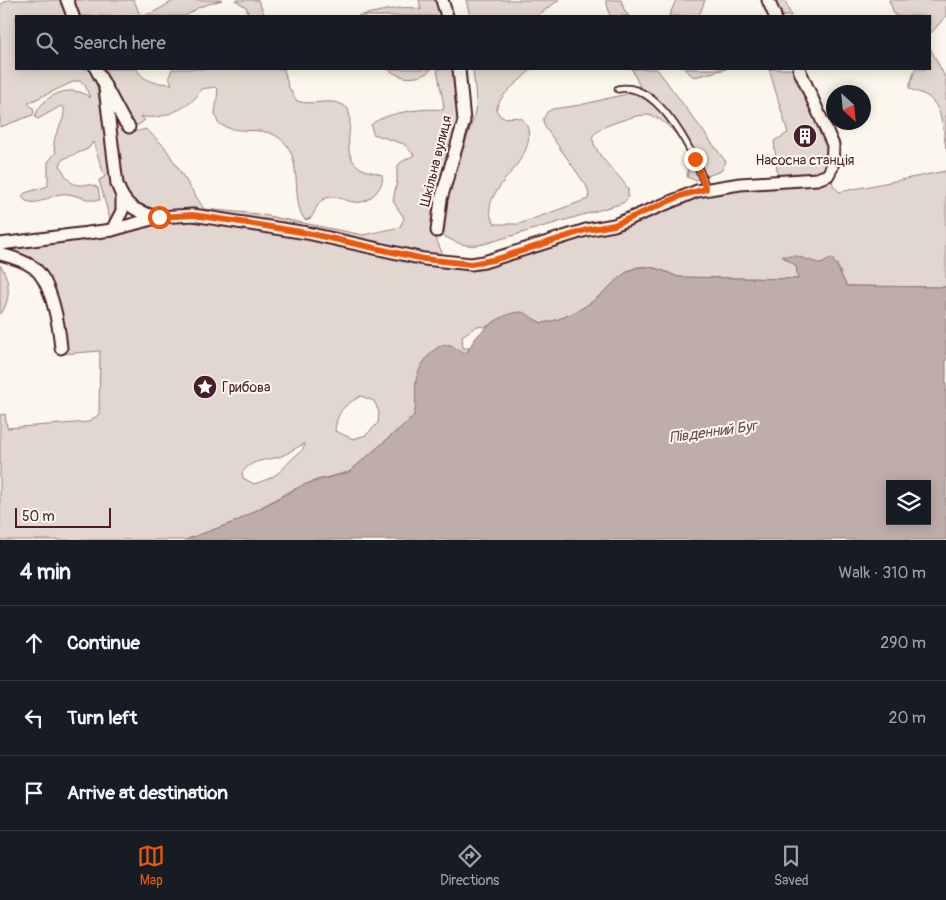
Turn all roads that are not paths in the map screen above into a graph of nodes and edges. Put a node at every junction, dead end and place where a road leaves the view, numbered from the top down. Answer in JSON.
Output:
{"nodes":[{"id":1,"x":67,"y":0,"type":"edge"},
{"id":2,"x":442,"y":0,"type":"edge"},
{"id":3,"x":768,"y":0,"type":"edge"},
{"id":4,"x":73,"y":15,"type":"edge"},
{"id":5,"x":447,"y":15,"type":"edge"},
{"id":6,"x":775,"y":15,"type":"edge"},
{"id":7,"x":96,"y":70,"type":"edge"},
{"id":8,"x":459,"y":70,"type":"edge"},
{"id":9,"x":799,"y":70,"type":"edge"},
{"id":10,"x":105,"y":88,"type":"junction"},
{"id":11,"x":618,"y":89,"type":"dead end"},
{"id":12,"x":129,"y":127,"type":"dead end"},
{"id":13,"x":706,"y":189,"type":"junction"},
{"id":14,"x":122,"y":199,"type":"junction"},
{"id":15,"x":159,"y":217,"type":"junction"},
{"id":16,"x":112,"y":230,"type":"junction"},
{"id":17,"x":437,"y":230,"type":"dead end"},
{"id":18,"x":0,"y":244,"type":"edge"},
{"id":19,"x":0,"y":254,"type":"edge"},
{"id":20,"x":61,"y":348,"type":"dead end"}],
"edges":[{"from":1,"to":4,"type":"street"},
{"from":2,"to":5,"type":"street"},
{"from":3,"to":6,"type":"street"},
{"from":7,"to":10,"type":"street"},
{"from":8,"to":17,"type":"street","name":"Шкільна вулиця"},
{"from":9,"to":13,"type":"street"},
{"from":10,"to":12,"type":"street"},
{"from":10,"to":14,"type":"street"},
{"from":11,"to":13,"type":"lane"},
{"from":13,"to":15,"type":"street"},
{"from":14,"to":15,"type":"street"},
{"from":14,"to":16,"type":"street"},
{"from":15,"to":16,"type":"street"},
{"from":16,"to":18,"type":"street"},
{"from":19,"to":20,"type":"street"}]}
